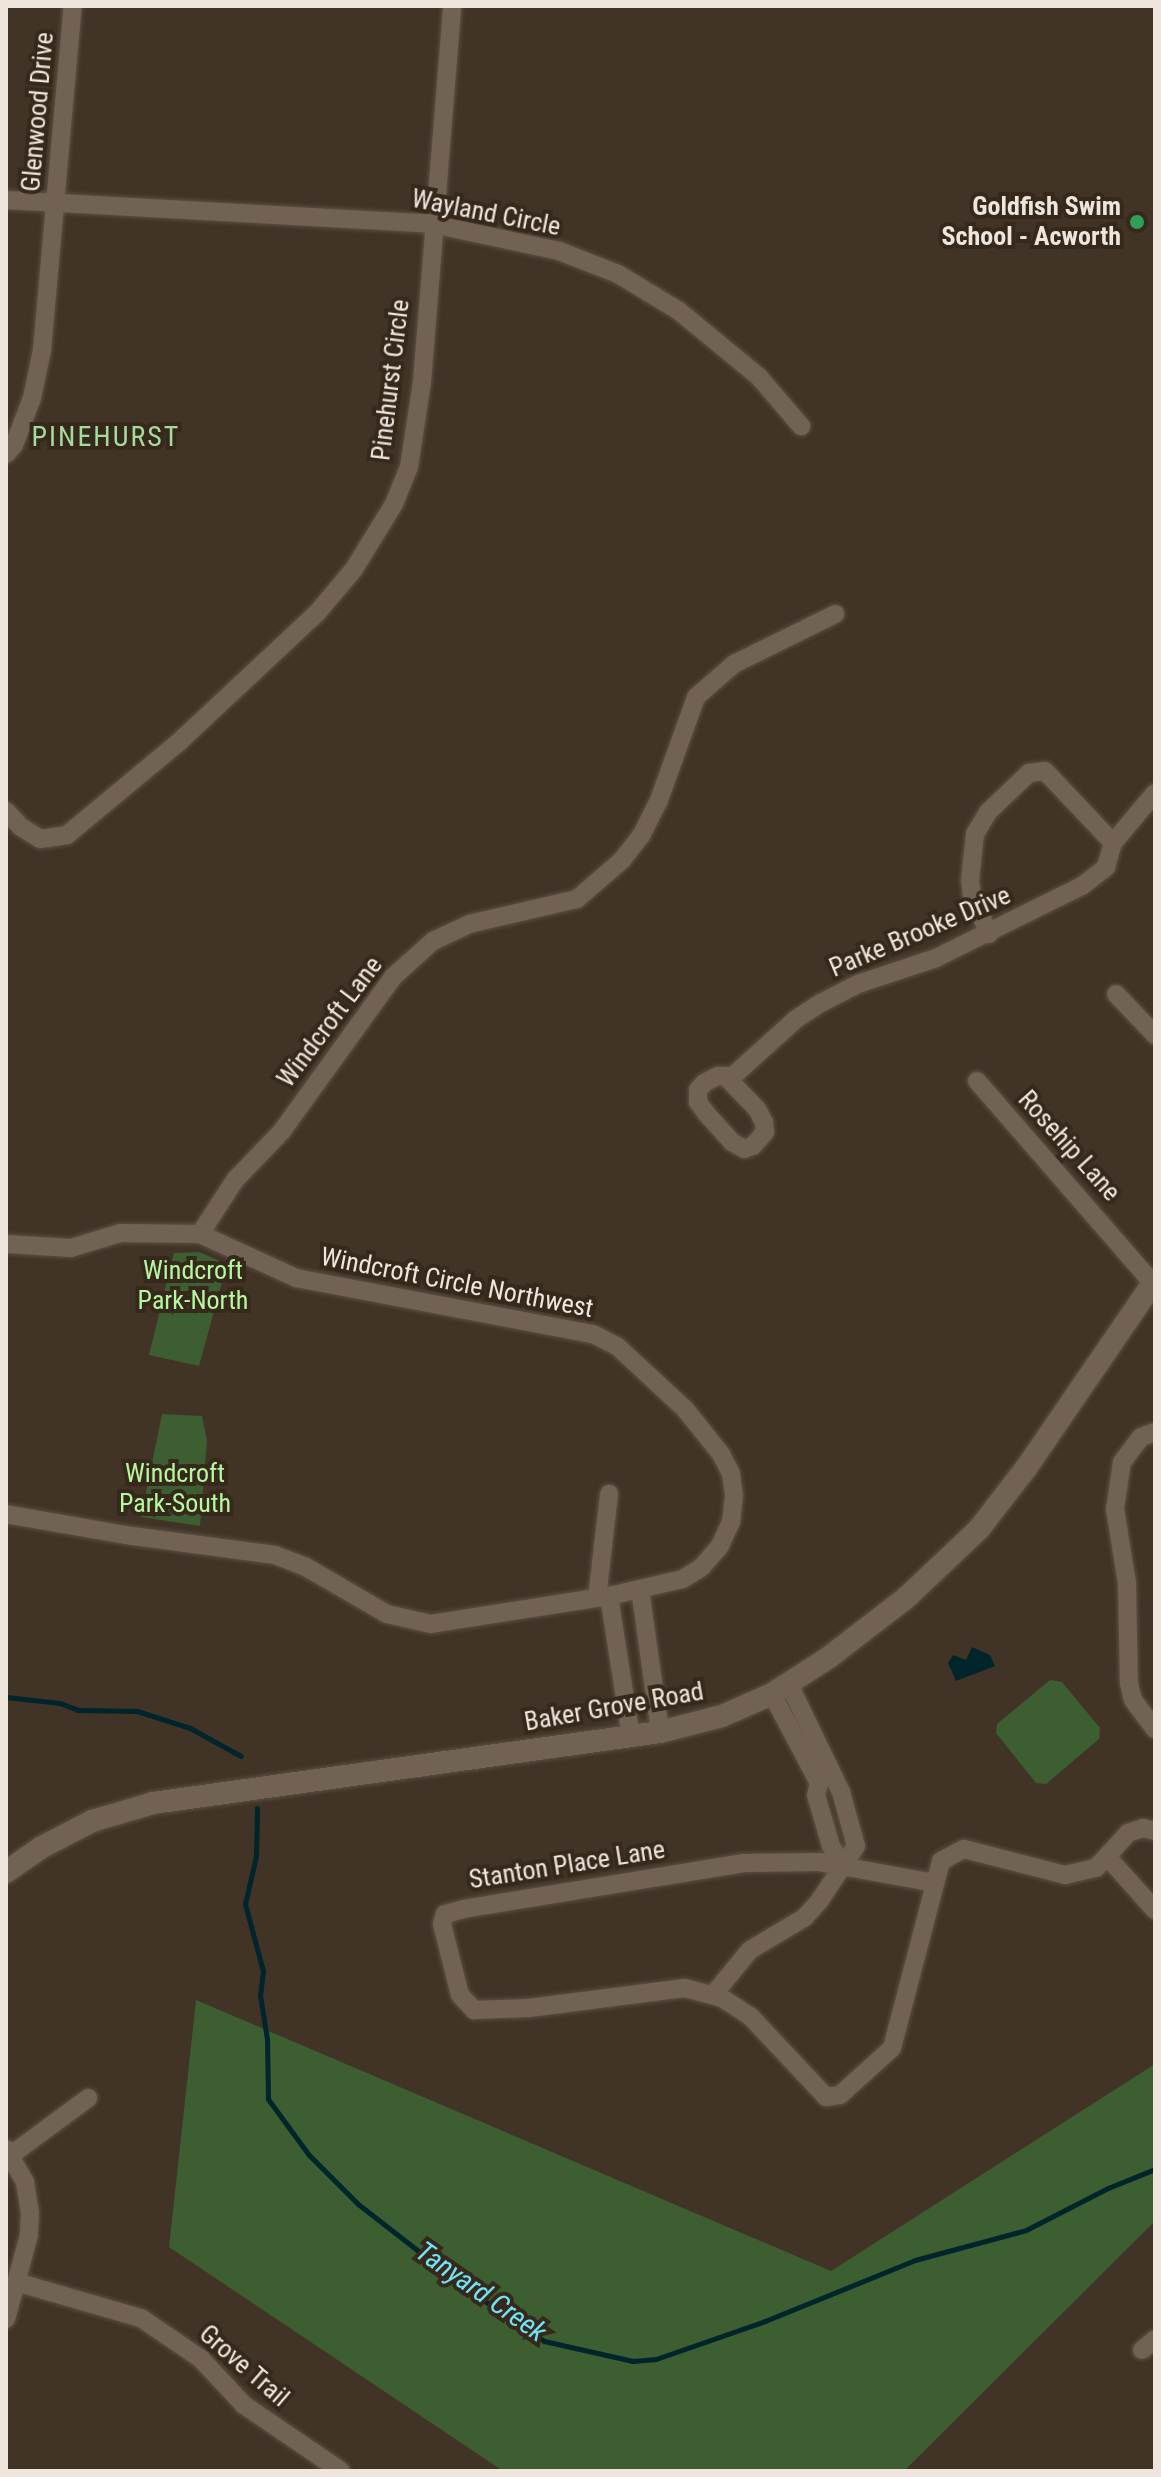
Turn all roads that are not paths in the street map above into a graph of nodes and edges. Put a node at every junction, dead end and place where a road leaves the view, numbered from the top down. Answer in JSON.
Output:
{"nodes":[{"id":1,"x":73,"y":6,"type":"edge"},
{"id":2,"x":452,"y":6,"type":"edge"},
{"id":3,"x":6,"y":200,"type":"edge"},
{"id":4,"x":56,"y":200,"type":"junction"},
{"id":5,"x":432,"y":224,"type":"junction"},
{"id":6,"x":801,"y":426,"type":"dead end"},
{"id":7,"x":6,"y":454,"type":"edge"},
{"id":8,"x":835,"y":614,"type":"dead end"},
{"id":9,"x":1155,"y":793,"type":"edge"},
{"id":10,"x":6,"y":811,"type":"edge"},
{"id":11,"x":1113,"y":843,"type":"junction"},
{"id":12,"x":989,"y":934,"type":"junction"},
{"id":13,"x":1116,"y":994,"type":"dead end"},
{"id":14,"x":1153,"y":1029,"type":"edge"},
{"id":15,"x":725,"y":1076,"type":"dead end"},
{"id":16,"x":977,"y":1081,"type":"dead end"},
{"id":17,"x":200,"y":1234,"type":"junction"},
{"id":18,"x":6,"y":1244,"type":"edge"},
{"id":19,"x":1154,"y":1283,"type":"edge"},
{"id":20,"x":1155,"y":1432,"type":"edge"},
{"id":21,"x":609,"y":1494,"type":"dead end"},
{"id":22,"x":6,"y":1514,"type":"edge"},
{"id":23,"x":640,"y":1589,"type":"junction"},
{"id":24,"x":603,"y":1597,"type":"junction"},
{"id":25,"x":781,"y":1689,"type":"junction"},
{"id":26,"x":1155,"y":1729,"type":"edge"},
{"id":27,"x":660,"y":1732,"type":"junction"},
{"id":28,"x":631,"y":1737,"type":"junction"},
{"id":29,"x":1155,"y":1831,"type":"edge"},
{"id":30,"x":1109,"y":1854,"type":"junction"},
{"id":31,"x":842,"y":1865,"type":"junction"},
{"id":32,"x":6,"y":1872,"type":"edge"},
{"id":33,"x":935,"y":1883,"type":"junction"},
{"id":34,"x":1155,"y":1910,"type":"edge"},
{"id":35,"x":713,"y":1995,"type":"junction"},
{"id":36,"x":88,"y":2098,"type":"dead end"},
{"id":37,"x":9,"y":2152,"type":"edge"},
{"id":38,"x":16,"y":2282,"type":"junction"},
{"id":39,"x":6,"y":2319,"type":"edge"},
{"id":40,"x":318,"y":2466,"type":"edge"},
{"id":41,"x":341,"y":2471,"type":"edge"}],
"edges":[{"from":1,"to":4,"type":"street","name":"Glenwood Drive"},
{"from":2,"to":5,"type":"street","name":"Pinehurst Circle"},
{"from":3,"to":4,"type":"street","name":"Wayland Circle"},
{"from":4,"to":5,"type":"street","name":"Wayland Circle"},
{"from":4,"to":7,"type":"street","name":"Glenwood Drive"},
{"from":5,"to":6,"type":"street","name":"Wayland Circle"},
{"from":5,"to":10,"type":"street","name":"Pinehurst Circle"},
{"from":8,"to":17,"type":"street","name":"Windcroft Lane"},
{"from":9,"to":11,"type":"street","name":"Parke Brooke Drive"},
{"from":11,"to":12,"type":"street","name":"Parke Brooke Drive"},
{"from":11,"to":12,"type":"street"},
{"from":12,"to":15,"type":"street","name":"Parke Brooke Drive"},
{"from":13,"to":14,"type":"street"},
{"from":16,"to":19,"type":"street","name":"Rosehip Lane"},
{"from":17,"to":18,"type":"street","name":"Windcroft Circle Northwest"},
{"from":17,"to":23,"type":"street","name":"Windcroft Circle Northwest"},
{"from":19,"to":25,"type":"street","name":"Baker Grove Road"},
{"from":20,"to":26,"type":"street"},
{"from":21,"to":24,"type":"street"},
{"from":22,"to":24,"type":"street","name":"Windcroft Circle Northwest"},
{"from":23,"to":24,"type":"street","name":"Windcroft Circle Northwest"},
{"from":23,"to":27,"type":"street"},
{"from":24,"to":28,"type":"street"},
{"from":25,"to":27,"type":"street","name":"Baker Grove Road"},
{"from":25,"to":31,"type":"street"},
{"from":25,"to":31,"type":"street"},
{"from":27,"to":28,"type":"street","name":"Baker Grove Road"},
{"from":28,"to":32,"type":"street","name":"Baker Grove Road"},
{"from":29,"to":30,"type":"street","name":"Stanton Place Lane"},
{"from":30,"to":33,"type":"street","name":"Stanton Place Lane"},
{"from":30,"to":34,"type":"street"},
{"from":31,"to":33,"type":"street"},
{"from":31,"to":35,"type":"street"},
{"from":31,"to":35,"type":"street","name":"Stanton Place Lane"},
{"from":33,"to":35,"type":"street","name":"Stanton Place Lane"},
{"from":36,"to":37,"type":"street"},
{"from":37,"to":38,"type":"street"},
{"from":38,"to":39,"type":"street"},
{"from":38,"to":40,"type":"street","name":"Grove Trail"},
{"from":40,"to":41,"type":"street","name":"Grove Trail"}]}
